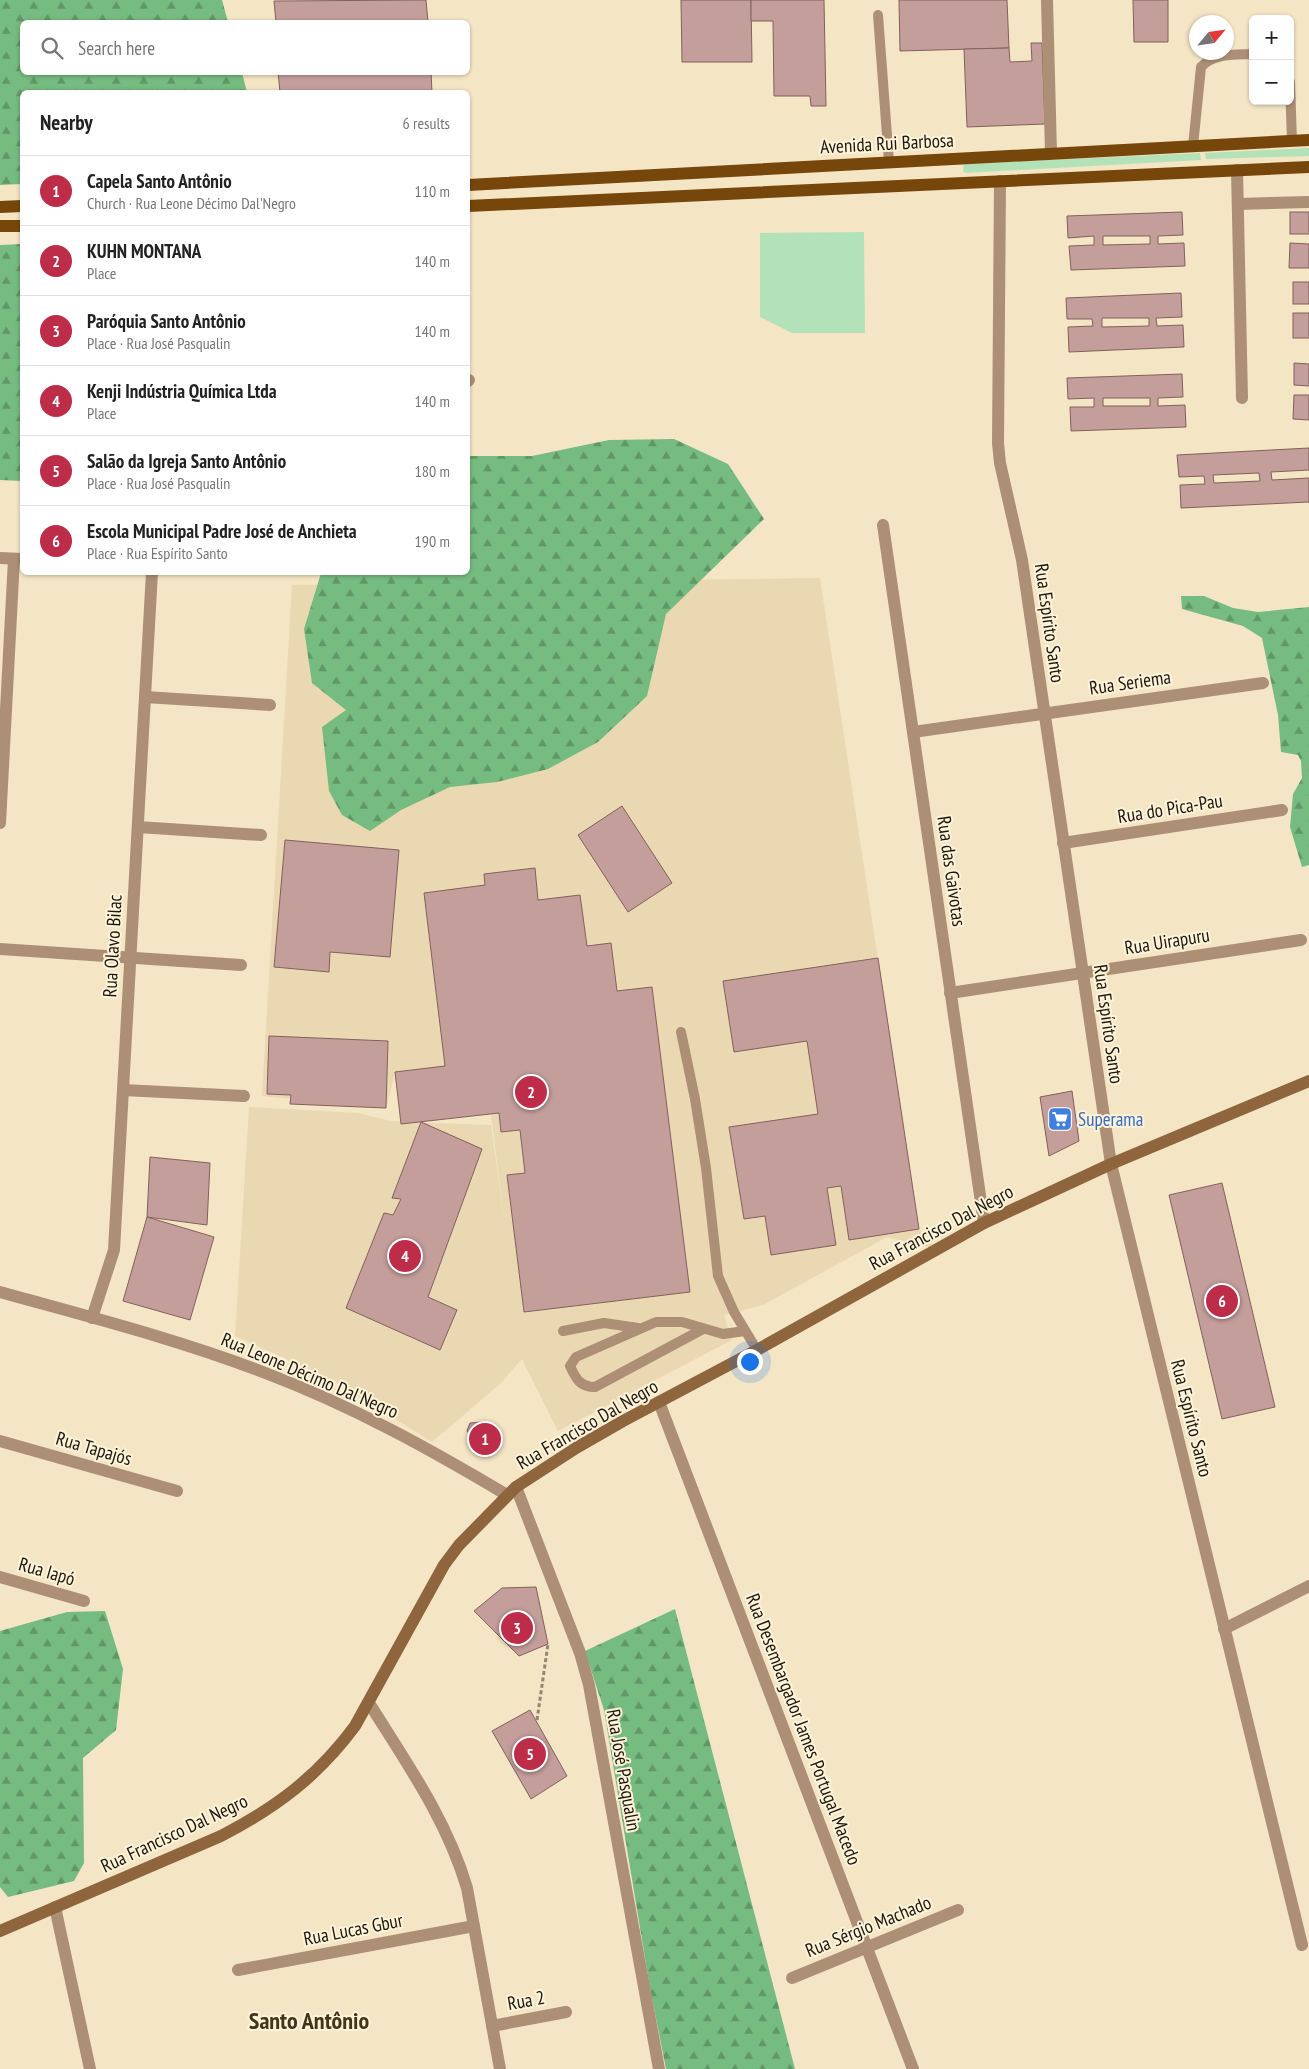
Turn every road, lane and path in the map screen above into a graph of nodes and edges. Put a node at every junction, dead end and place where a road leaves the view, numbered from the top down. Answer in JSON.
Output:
{"nodes":[{"id":1,"x":1047,"y":0,"type":"edge"},
{"id":2,"x":878,"y":15,"type":"dead end"},
{"id":3,"x":1249,"y":54,"type":"edge"},
{"id":4,"x":1291,"y":105,"type":"edge"},
{"id":5,"x":1309,"y":140,"type":"edge"},
{"id":6,"x":1292,"y":141,"type":"junction"},
{"id":7,"x":1193,"y":146,"type":"junction"},
{"id":8,"x":1051,"y":153,"type":"junction"},
{"id":9,"x":889,"y":162,"type":"junction"},
{"id":10,"x":1309,"y":167,"type":"edge"},
{"id":11,"x":1237,"y":170,"type":"junction"},
{"id":12,"x":1000,"y":181,"type":"junction"},
{"id":13,"x":470,"y":185,"type":"edge"},
{"id":14,"x":1309,"y":202,"type":"edge"},
{"id":15,"x":1238,"y":204,"type":"junction"},
{"id":16,"x":20,"y":206,"type":"edge"},
{"id":17,"x":470,"y":206,"type":"edge"},
{"id":18,"x":0,"y":208,"type":"edge"},
{"id":19,"x":0,"y":226,"type":"edge"},
{"id":20,"x":20,"y":226,"type":"edge"},
{"id":21,"x":1242,"y":398,"type":"dead end"},
{"id":22,"x":883,"y":525,"type":"dead end"},
{"id":23,"x":0,"y":558,"type":"edge"},
{"id":24,"x":18,"y":559,"type":"edge"},
{"id":25,"x":152,"y":575,"type":"edge"},
{"id":26,"x":1263,"y":683,"type":"dead end"},
{"id":27,"x":145,"y":696,"type":"junction"},
{"id":28,"x":270,"y":705,"type":"dead end"},
{"id":29,"x":1044,"y":713,"type":"junction"},
{"id":30,"x":913,"y":732,"type":"junction"},
{"id":31,"x":1282,"y":810,"type":"dead end"},
{"id":32,"x":0,"y":822,"type":"edge"},
{"id":33,"x":138,"y":827,"type":"junction"},
{"id":34,"x":261,"y":835,"type":"dead end"},
{"id":35,"x":1063,"y":843,"type":"junction"},
{"id":36,"x":1301,"y":940,"type":"dead end"},
{"id":37,"x":0,"y":949,"type":"edge"},
{"id":38,"x":130,"y":958,"type":"junction"},
{"id":39,"x":241,"y":965,"type":"dead end"},
{"id":40,"x":1082,"y":973,"type":"junction"},
{"id":41,"x":950,"y":993,"type":"junction"},
{"id":42,"x":680,"y":1032,"type":"dead end"},
{"id":43,"x":1309,"y":1081,"type":"edge"},
{"id":44,"x":123,"y":1090,"type":"junction"},
{"id":45,"x":244,"y":1096,"type":"dead end"},
{"id":46,"x":1111,"y":1164,"type":"junction"},
{"id":47,"x":984,"y":1223,"type":"junction"},
{"id":48,"x":0,"y":1292,"type":"edge"},
{"id":49,"x":92,"y":1318,"type":"junction"},
{"id":50,"x":638,"y":1328,"type":"junction"},
{"id":51,"x":703,"y":1328,"type":"junction"},
{"id":52,"x":563,"y":1331,"type":"dead end"},
{"id":53,"x":746,"y":1331,"type":"junction"},
{"id":54,"x":757,"y":1350,"type":"junction"},
{"id":55,"x":659,"y":1402,"type":"junction"},
{"id":56,"x":0,"y":1440,"type":"edge"},
{"id":57,"x":177,"y":1491,"type":"dead end"},
{"id":58,"x":511,"y":1491,"type":"junction"},
{"id":59,"x":0,"y":1577,"type":"edge"},
{"id":60,"x":1309,"y":1586,"type":"edge"},
{"id":61,"x":84,"y":1601,"type":"dead end"},
{"id":62,"x":1224,"y":1628,"type":"junction"},
{"id":63,"x":548,"y":1644,"type":"dead end"},
{"id":64,"x":369,"y":1703,"type":"junction"},
{"id":65,"x":537,"y":1720,"type":"dead end"},
{"id":66,"x":55,"y":1907,"type":"junction"},
{"id":67,"x":958,"y":1910,"type":"dead end"},
{"id":68,"x":474,"y":1926,"type":"junction"},
{"id":69,"x":0,"y":1931,"type":"edge"},
{"id":70,"x":1302,"y":1945,"type":"dead end"},
{"id":71,"x":867,"y":1947,"type":"junction"},
{"id":72,"x":238,"y":1970,"type":"dead end"},
{"id":73,"x":792,"y":1978,"type":"dead end"},
{"id":74,"x":566,"y":2012,"type":"dead end"},
{"id":75,"x":492,"y":2026,"type":"junction"},
{"id":76,"x":90,"y":2069,"type":"edge"},
{"id":77,"x":500,"y":2069,"type":"edge"},
{"id":78,"x":659,"y":2069,"type":"edge"},
{"id":79,"x":913,"y":2069,"type":"edge"}],
"edges":[{"from":1,"to":8,"type":"street"},
{"from":2,"to":9,"type":"lane"},
{"from":3,"to":7,"type":"lane"},
{"from":4,"to":6,"type":"lane"},
{"from":5,"to":6,"type":"main road","name":"Avenida Rui Barbosa"},
{"from":6,"to":7,"type":"main road","name":"Avenida Rui Barbosa"},
{"from":7,"to":8,"type":"main road","name":"Avenida Rui Barbosa"},
{"from":8,"to":9,"type":"main road","name":"Avenida Rui Barbosa"},
{"from":9,"to":13,"type":"main road","name":"Avenida Rui Barbosa"},
{"from":10,"to":11,"type":"main road"},
{"from":11,"to":12,"type":"main road"},
{"from":11,"to":15,"type":"street"},
{"from":12,"to":17,"type":"main road"},
{"from":12,"to":29,"type":"street","name":"Rua Espírito Santo"},
{"from":14,"to":15,"type":"street"},
{"from":15,"to":21,"type":"street"},
{"from":16,"to":18,"type":"main road"},
{"from":19,"to":20,"type":"main road"},
{"from":22,"to":30,"type":"street","name":"Rua das Gaivotas"},
{"from":23,"to":24,"type":"street"},
{"from":24,"to":32,"type":"street"},
{"from":25,"to":27,"type":"street","name":"Rua Olavo Bilac"},
{"from":26,"to":29,"type":"street","name":"Rua Seriema"},
{"from":27,"to":28,"type":"street"},
{"from":27,"to":33,"type":"street","name":"Rua Olavo Bilac"},
{"from":29,"to":30,"type":"street","name":"Rua Seriema"},
{"from":29,"to":35,"type":"street","name":"Rua Espírito Santo"},
{"from":30,"to":41,"type":"street","name":"Rua das Gaivotas"},
{"from":31,"to":35,"type":"street","name":"Rua do Pica-Pau"},
{"from":33,"to":34,"type":"street"},
{"from":33,"to":38,"type":"street","name":"Rua Olavo Bilac"},
{"from":35,"to":40,"type":"street","name":"Rua Espírito Santo"},
{"from":36,"to":40,"type":"street","name":"Rua Uirapuru"},
{"from":37,"to":38,"type":"street"},
{"from":38,"to":39,"type":"street"},
{"from":38,"to":44,"type":"street","name":"Rua Olavo Bilac"},
{"from":40,"to":41,"type":"street","name":"Rua Uirapuru"},
{"from":40,"to":46,"type":"street","name":"Rua Espírito Santo"},
{"from":41,"to":47,"type":"street","name":"Rua das Gaivotas"},
{"from":42,"to":53,"type":"lane"},
{"from":43,"to":46,"type":"street","name":"Rua Francisco Dal Negro"},
{"from":44,"to":45,"type":"street"},
{"from":44,"to":49,"type":"street","name":"Rua Olavo Bilac"},
{"from":46,"to":47,"type":"street","name":"Rua Francisco Dal Negro"},
{"from":46,"to":62,"type":"street","name":"Rua Espírito Santo"},
{"from":47,"to":54,"type":"street","name":"Rua Francisco Dal Negro"},
{"from":48,"to":49,"type":"street","name":"Rua Leone Décimo Dal'Negro"},
{"from":49,"to":58,"type":"street","name":"Rua Leone Décimo Dal'Negro"},
{"from":50,"to":51,"type":"lane"},
{"from":50,"to":51,"type":"lane"},
{"from":50,"to":52,"type":"lane"},
{"from":51,"to":53,"type":"lane"},
{"from":53,"to":54,"type":"lane"},
{"from":54,"to":55,"type":"street","name":"Rua Francisco Dal Negro"},
{"from":55,"to":58,"type":"street","name":"Rua Francisco Dal Negro"},
{"from":55,"to":71,"type":"street","name":"Rua Desembargador James Portugal Macedo"},
{"from":56,"to":57,"type":"street","name":"Rua Tapajós"},
{"from":58,"to":64,"type":"street","name":"Rua Francisco Dal Negro"},
{"from":58,"to":78,"type":"street","name":"Rua José Pasqualin"},
{"from":59,"to":61,"type":"street","name":"Rua Iapó"},
{"from":60,"to":62,"type":"street"},
{"from":62,"to":70,"type":"street","name":"Rua Espírito Santo"},
{"from":63,"to":65,"type":"path"},
{"from":64,"to":66,"type":"street","name":"Rua Francisco Dal Negro"},
{"from":64,"to":68,"type":"street"},
{"from":66,"to":69,"type":"street","name":"Rua Francisco Dal Negro"},
{"from":66,"to":76,"type":"street"},
{"from":67,"to":71,"type":"street","name":"Rua Sérgio Machado"},
{"from":68,"to":72,"type":"street","name":"Rua Lucas Gbur"},
{"from":68,"to":75,"type":"street"},
{"from":71,"to":73,"type":"street","name":"Rua Sérgio Machado"},
{"from":71,"to":79,"type":"street","name":"Rua Desembargador James Portugal Macedo"},
{"from":74,"to":75,"type":"street","name":"Rua 2"},
{"from":75,"to":77,"type":"street"}]}
